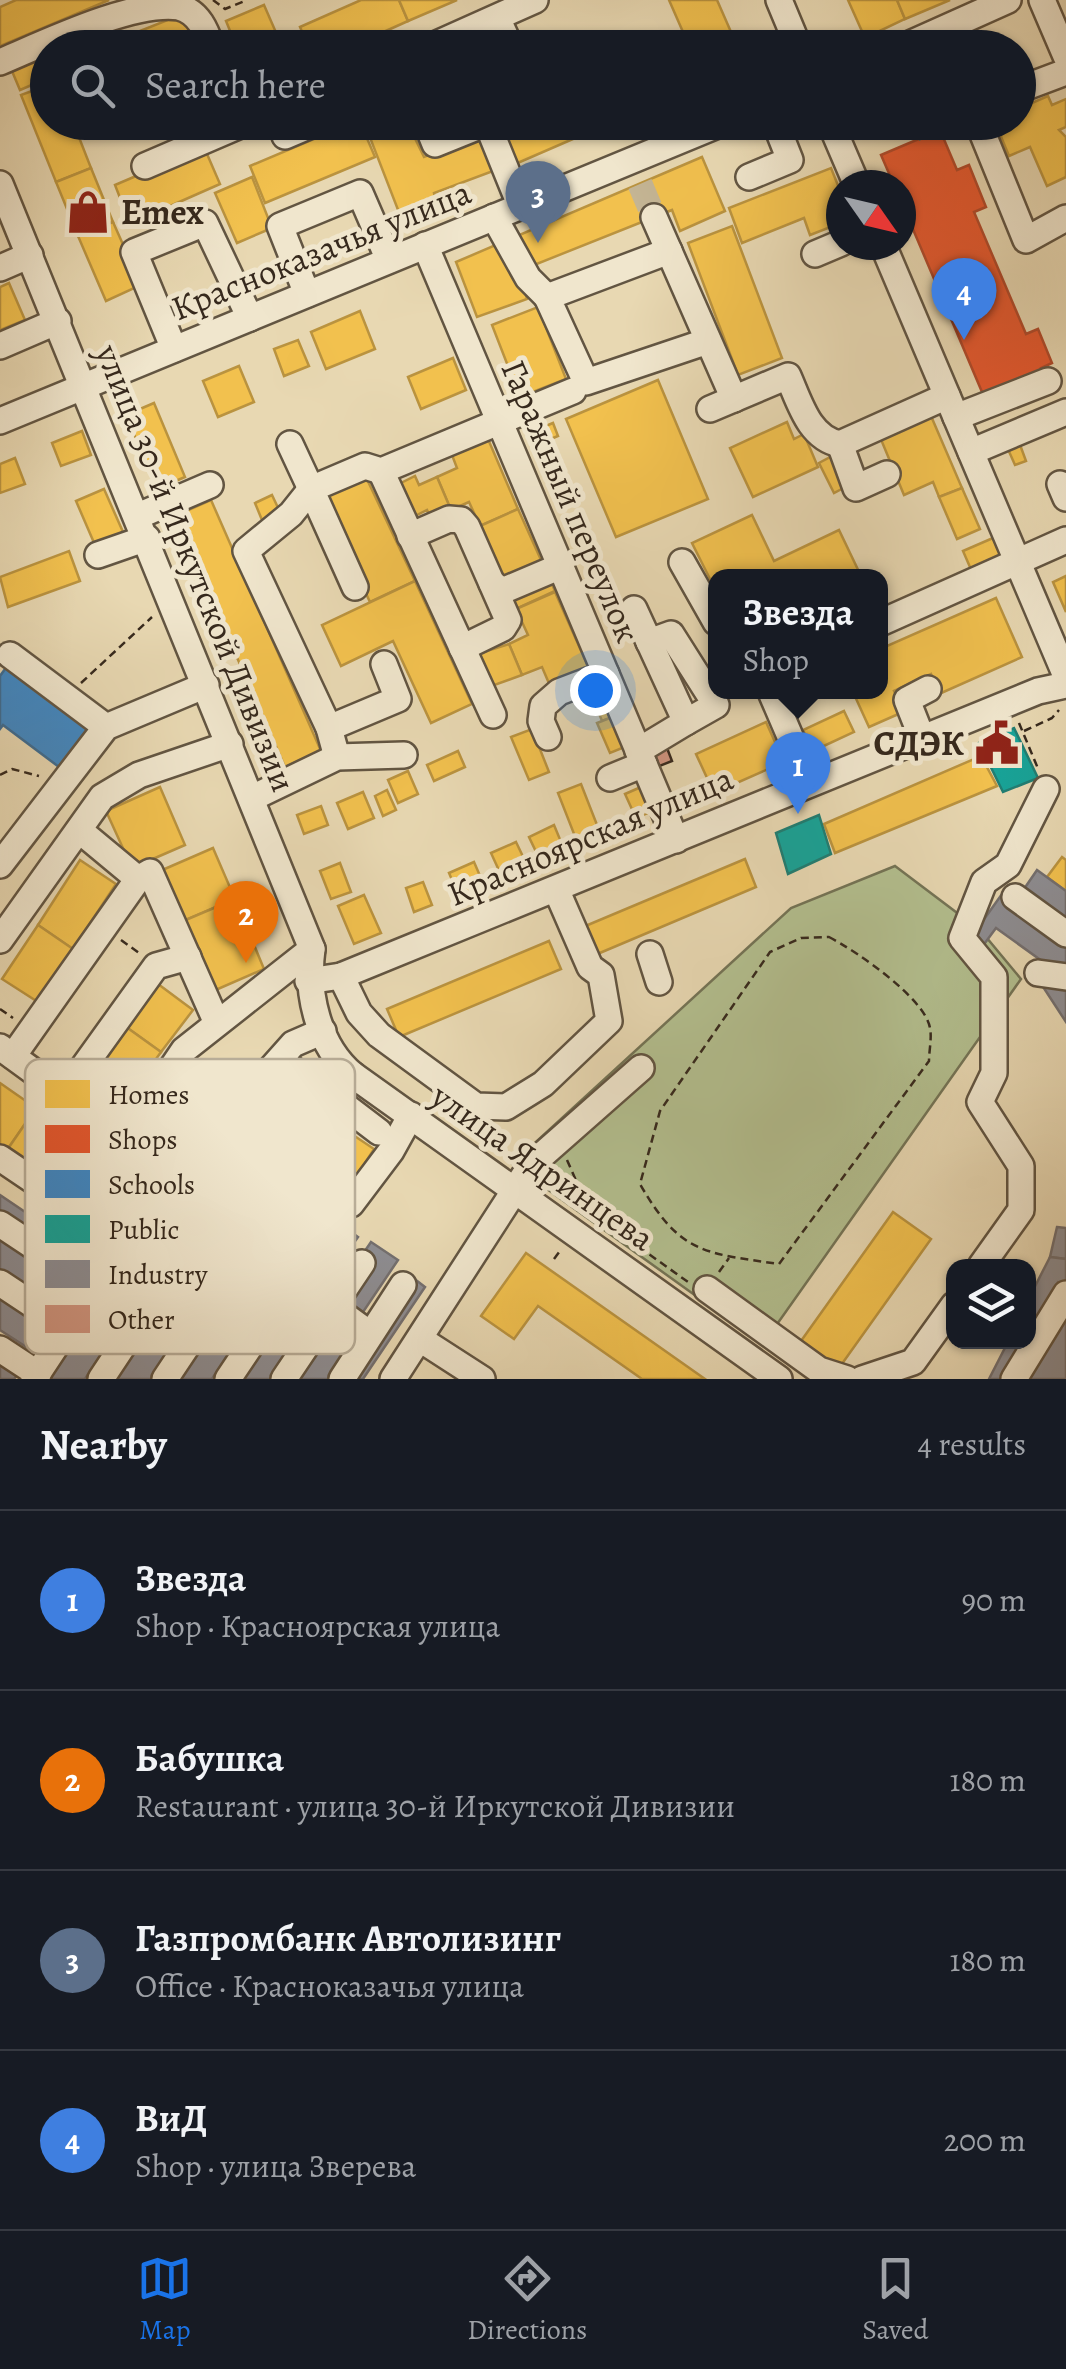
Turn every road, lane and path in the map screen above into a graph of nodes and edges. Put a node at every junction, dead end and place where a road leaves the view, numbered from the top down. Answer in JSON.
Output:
{"nodes":[{"id":1,"x":213,"y":0,"type":"edge"},
{"id":2,"x":247,"y":0,"type":"edge"},
{"id":3,"x":534,"y":0,"type":"edge"},
{"id":4,"x":779,"y":0,"type":"edge"},
{"id":5,"x":1008,"y":0,"type":"edge"},
{"id":6,"x":1042,"y":0,"type":"edge"},
{"id":7,"x":133,"y":5,"type":"edge"},
{"id":8,"x":497,"y":18,"type":"junction"},
{"id":9,"x":77,"y":30,"type":"edge"},
{"id":10,"x":206,"y":30,"type":"edge"},
{"id":11,"x":473,"y":30,"type":"edge"},
{"id":12,"x":503,"y":30,"type":"edge"},
{"id":13,"x":792,"y":30,"type":"edge"},
{"id":14,"x":959,"y":30,"type":"edge"},
{"id":15,"x":30,"y":50,"type":"edge"},
{"id":16,"x":1066,"y":56,"type":"edge"},
{"id":17,"x":0,"y":62,"type":"edge"},
{"id":18,"x":1066,"y":72,"type":"edge"},
{"id":19,"x":1036,"y":83,"type":"edge"},
{"id":20,"x":206,"y":140,"type":"edge"},
{"id":21,"x":493,"y":140,"type":"edge"},
{"id":22,"x":693,"y":140,"type":"edge"},
{"id":23,"x":782,"y":140,"type":"edge"},
{"id":24,"x":838,"y":140,"type":"edge"},
{"id":25,"x":985,"y":140,"type":"edge"},
{"id":26,"x":146,"y":166,"type":"dead end"},
{"id":27,"x":851,"y":170,"type":"edge"},
{"id":28,"x":748,"y":178,"type":"dead end"},
{"id":29,"x":0,"y":184,"type":"edge"},
{"id":30,"x":520,"y":207,"type":"junction"},
{"id":31,"x":494,"y":217,"type":"junction"},
{"id":32,"x":654,"y":217,"type":"tunnel mouth"},
{"id":33,"x":1066,"y":218,"type":"edge"},
{"id":34,"x":425,"y":245,"type":"junction"},
{"id":35,"x":826,"y":249,"type":"edge"},
{"id":36,"x":669,"y":252,"type":"junction"},
{"id":37,"x":815,"y":254,"type":"dead end"},
{"id":38,"x":30,"y":255,"type":"junction"},
{"id":39,"x":390,"y":260,"type":"junction"},
{"id":40,"x":889,"y":260,"type":"edge"},
{"id":41,"x":0,"y":268,"type":"edge"},
{"id":42,"x":307,"y":294,"type":"junction"},
{"id":43,"x":548,"y":298,"type":"junction"},
{"id":44,"x":250,"y":318,"type":"junction"},
{"id":45,"x":58,"y":321,"type":"junction"},
{"id":46,"x":708,"y":340,"type":"junction"},
{"id":47,"x":0,"y":346,"type":"edge"},
{"id":48,"x":174,"y":349,"type":"junction"},
{"id":49,"x":1048,"y":381,"type":"dead end"},
{"id":50,"x":86,"y":385,"type":"junction"},
{"id":51,"x":573,"y":391,"type":"dead end"},
{"id":52,"x":951,"y":406,"type":"junction"},
{"id":53,"x":1066,"y":412,"type":"edge"},
{"id":54,"x":0,"y":420,"type":"edge"},
{"id":55,"x":500,"y":422,"type":"junction"},
{"id":56,"x":290,"y":444,"type":"dead end"},
{"id":57,"x":840,"y":444,"type":"junction"},
{"id":58,"x":971,"y":452,"type":"junction"},
{"id":59,"x":282,"y":471,"type":"dead end"},
{"id":60,"x":380,"y":471,"type":"junction"},
{"id":61,"x":887,"y":474,"type":"dead end"},
{"id":62,"x":210,"y":485,"type":"dead end"},
{"id":63,"x":311,"y":489,"type":"junction"},
{"id":64,"x":142,"y":527,"type":"junction"},
{"id":65,"x":410,"y":536,"type":"junction"},
{"id":66,"x":1066,"y":540,"type":"edge"},
{"id":67,"x":98,"y":555,"type":"dead end"},
{"id":68,"x":1018,"y":561,"type":"junction"},
{"id":69,"x":682,"y":562,"type":"dead end"},
{"id":70,"x":561,"y":566,"type":"junction"},
{"id":71,"x":492,"y":583,"type":"junction"},
{"id":72,"x":355,"y":587,"type":"dead end"},
{"id":73,"x":175,"y":608,"type":"junction"},
{"id":74,"x":708,"y":608,"type":"edge"},
{"id":75,"x":634,"y":609,"type":"dead end"},
{"id":76,"x":888,"y":619,"type":"edge"},
{"id":77,"x":649,"y":642,"type":"junction"},
{"id":78,"x":462,"y":648,"type":"junction"},
{"id":79,"x":10,"y":654,"type":"dead end"},
{"id":80,"x":384,"y":664,"type":"dead end"},
{"id":81,"x":606,"y":674,"type":"junction"},
{"id":82,"x":1066,"y":676,"type":"edge"},
{"id":83,"x":206,"y":686,"type":"junction"},
{"id":84,"x":1066,"y":686,"type":"edge"},
{"id":85,"x":928,"y":688,"type":"dead end"},
{"id":86,"x":708,"y":692,"type":"edge"},
{"id":87,"x":712,"y":699,"type":"edge"},
{"id":88,"x":766,"y":699,"type":"edge"},
{"id":89,"x":774,"y":699,"type":"edge"},
{"id":90,"x":69,"y":700,"type":"junction"},
{"id":91,"x":1066,"y":700,"type":"edge"},
{"id":92,"x":1014,"y":712,"type":"dead end"},
{"id":93,"x":493,"y":715,"type":"dead end"},
{"id":94,"x":783,"y":720,"type":"junction"},
{"id":95,"x":686,"y":722,"type":"junction"},
{"id":96,"x":106,"y":728,"type":"junction"},
{"id":97,"x":329,"y":728,"type":"junction"},
{"id":98,"x":1023,"y":732,"type":"junction"},
{"id":99,"x":548,"y":737,"type":"dead end"},
{"id":100,"x":922,"y":738,"type":"junction"},
{"id":101,"x":230,"y":744,"type":"junction"},
{"id":102,"x":404,"y":755,"type":"dead end"},
{"id":103,"x":337,"y":757,"type":"junction"},
{"id":104,"x":641,"y":757,"type":"junction"},
{"id":105,"x":0,"y":776,"type":"edge"},
{"id":106,"x":610,"y":778,"type":"dead end"},
{"id":107,"x":65,"y":781,"type":"junction"},
{"id":108,"x":810,"y":783,"type":"junction"},
{"id":109,"x":1053,"y":787,"type":"edge"},
{"id":110,"x":252,"y":798,"type":"junction"},
{"id":111,"x":79,"y":830,"type":"junction"},
{"id":112,"x":676,"y":840,"type":"junction"},
{"id":113,"x":0,"y":865,"type":"edge"},
{"id":114,"x":138,"y":878,"type":"junction"},
{"id":115,"x":556,"y":889,"type":"junction"},
{"id":116,"x":1016,"y":897,"type":"dead end"},
{"id":117,"x":103,"y":928,"type":"junction"},
{"id":118,"x":1066,"y":934,"type":"edge"},
{"id":119,"x":0,"y":940,"type":"edge"},
{"id":120,"x":312,"y":950,"type":"junction"},
{"id":121,"x":650,"y":954,"type":"dead end"},
{"id":122,"x":188,"y":957,"type":"junction"},
{"id":123,"x":156,"y":966,"type":"junction"},
{"id":124,"x":1038,"y":972,"type":"dead end"},
{"id":125,"x":341,"y":976,"type":"junction"},
{"id":126,"x":1066,"y":977,"type":"edge"},
{"id":127,"x":308,"y":980,"type":"junction"},
{"id":128,"x":659,"y":982,"type":"dead end"},
{"id":129,"x":216,"y":1021,"type":"junction"},
{"id":130,"x":323,"y":1031,"type":"junction"},
{"id":131,"x":6,"y":1051,"type":"edge"},
{"id":132,"x":89,"y":1059,"type":"edge"},
{"id":133,"x":178,"y":1059,"type":"edge"},
{"id":134,"x":280,"y":1059,"type":"edge"},
{"id":135,"x":338,"y":1059,"type":"edge"},
{"id":136,"x":642,"y":1068,"type":"dead end"},
{"id":137,"x":355,"y":1077,"type":"edge"},
{"id":138,"x":355,"y":1114,"type":"edge"},
{"id":139,"x":410,"y":1115,"type":"junction"},
{"id":140,"x":379,"y":1132,"type":"dead end"},
{"id":141,"x":558,"y":1141,"type":"junction"},
{"id":142,"x":0,"y":1158,"type":"edge"},
{"id":143,"x":25,"y":1180,"type":"edge"},
{"id":144,"x":515,"y":1188,"type":"junction"},
{"id":145,"x":355,"y":1199,"type":"edge"},
{"id":146,"x":0,"y":1224,"type":"edge"},
{"id":147,"x":25,"y":1241,"type":"edge"},
{"id":148,"x":564,"y":1246,"type":"dead end"},
{"id":149,"x":730,"y":1257,"type":"junction"},
{"id":150,"x":554,"y":1259,"type":"dead end"},
{"id":151,"x":986,"y":1259,"type":"edge"},
{"id":152,"x":362,"y":1263,"type":"dead end"},
{"id":153,"x":355,"y":1274,"type":"edge"},
{"id":154,"x":0,"y":1284,"type":"edge"},
{"id":155,"x":403,"y":1285,"type":"dead end"},
{"id":156,"x":707,"y":1290,"type":"junction"},
{"id":157,"x":1066,"y":1294,"type":"edge"},
{"id":158,"x":25,"y":1300,"type":"edge"},
{"id":159,"x":946,"y":1316,"type":"edge"},
{"id":160,"x":355,"y":1324,"type":"edge"},
{"id":161,"x":370,"y":1334,"type":"junction"},
{"id":162,"x":420,"y":1339,"type":"junction"},
{"id":163,"x":0,"y":1349,"type":"edge"},
{"id":164,"x":51,"y":1354,"type":"edge"},
{"id":165,"x":118,"y":1354,"type":"edge"},
{"id":166,"x":182,"y":1354,"type":"edge"},
{"id":167,"x":245,"y":1354,"type":"edge"},
{"id":168,"x":301,"y":1354,"type":"edge"},
{"id":169,"x":36,"y":1376,"type":"edge"},
{"id":170,"x":101,"y":1379,"type":"edge"},
{"id":171,"x":166,"y":1379,"type":"edge"},
{"id":172,"x":228,"y":1379,"type":"edge"},
{"id":173,"x":284,"y":1379,"type":"edge"},
{"id":174,"x":342,"y":1379,"type":"edge"},
{"id":175,"x":393,"y":1379,"type":"edge"},
{"id":176,"x":482,"y":1379,"type":"edge"},
{"id":177,"x":779,"y":1379,"type":"edge"},
{"id":178,"x":847,"y":1379,"type":"edge"},
{"id":179,"x":862,"y":1379,"type":"edge"},
{"id":180,"x":1014,"y":1379,"type":"edge"}],
"edges":[{"from":1,"to":2,"type":"path"},
{"from":3,"to":8,"type":"street"},
{"from":4,"to":13,"type":"street"},
{"from":5,"to":14,"type":"street"},
{"from":6,"to":16,"type":"street"},
{"from":7,"to":9,"type":"street"},
{"from":7,"to":10,"type":"street"},
{"from":8,"to":11,"type":"street"},
{"from":8,"to":12,"type":"street"},
{"from":15,"to":17,"type":"street"},
{"from":18,"to":19,"type":"street"},
{"from":20,"to":26,"type":"street"},
{"from":21,"to":30,"type":"street"},
{"from":22,"to":30,"type":"street","name":"Красноказачья улица"},
{"from":23,"to":28,"type":"street"},
{"from":24,"to":27,"type":"street"},
{"from":25,"to":33,"type":"street"},
{"from":29,"to":38,"type":"street","name":"улица 30-й Иркутской Дивизии"},
{"from":30,"to":31,"type":"street","name":"Красноказачья улица"},
{"from":31,"to":34,"type":"street","name":"Красноказачья улица"},
{"from":31,"to":43,"type":"street"},
{"from":32,"to":36,"type":"street"},
{"from":34,"to":39,"type":"street","name":"Красноказачья улица"},
{"from":34,"to":55,"type":"street","name":"Гаражный переулок"},
{"from":35,"to":37,"type":"street"},
{"from":36,"to":43,"type":"street"},
{"from":36,"to":46,"type":"street"},
{"from":38,"to":41,"type":"street"},
{"from":38,"to":45,"type":"street","name":"улица 30-й Иркутской Дивизии"},
{"from":39,"to":42,"type":"street","name":"Красноказачья улица"},
{"from":39,"to":42,"type":"street"},
{"from":40,"to":52,"type":"street"},
{"from":42,"to":44,"type":"street","name":"Красноказачья улица"},
{"from":43,"to":46,"type":"street"},
{"from":44,"to":48,"type":"street","name":"Красноказачья улица"},
{"from":44,"to":48,"type":"street"},
{"from":45,"to":47,"type":"street"},
{"from":45,"to":50,"type":"street","name":"улица 30-й Иркутской Дивизии"},
{"from":46,"to":57,"type":"street"},
{"from":48,"to":50,"type":"street","name":"Красноказачья улица"},
{"from":49,"to":52,"type":"street"},
{"from":50,"to":54,"type":"street","name":"Красноказачья улица"},
{"from":50,"to":64,"type":"street","name":"улица 30-й Иркутской Дивизии"},
{"from":51,"to":55,"type":"street"},
{"from":52,"to":57,"type":"street"},
{"from":52,"to":58,"type":"street"},
{"from":53,"to":58,"type":"street"},
{"from":55,"to":60,"type":"street"},
{"from":55,"to":70,"type":"street","name":"Гаражный переулок"},
{"from":56,"to":63,"type":"street"},
{"from":57,"to":61,"type":"street"},
{"from":58,"to":68,"type":"street"},
{"from":59,"to":63,"type":"street"},
{"from":60,"to":63,"type":"street"},
{"from":60,"to":65,"type":"street"},
{"from":62,"to":64,"type":"street"},
{"from":63,"to":72,"type":"street"},
{"from":63,"to":97,"type":"street"},
{"from":64,"to":67,"type":"street"},
{"from":64,"to":73,"type":"street","name":"улица 30-й Иркутской Дивизии"},
{"from":65,"to":71,"type":"street"},
{"from":65,"to":78,"type":"street"},
{"from":66,"to":68,"type":"street"},
{"from":68,"to":76,"type":"street"},
{"from":68,"to":82,"type":"street"},
{"from":69,"to":74,"type":"street"},
{"from":70,"to":71,"type":"street"},
{"from":70,"to":81,"type":"street","name":"Гаражный переулок"},
{"from":71,"to":78,"type":"street"},
{"from":73,"to":83,"type":"street","name":"улица 30-й Иркутской Дивизии"},
{"from":73,"to":90,"type":"path"},
{"from":75,"to":77,"type":"street"},
{"from":77,"to":86,"type":"street"},
{"from":77,"to":95,"type":"street"},
{"from":78,"to":93,"type":"street"},
{"from":79,"to":90,"type":"street"},
{"from":80,"to":97,"type":"street"},
{"from":81,"to":99,"type":"street"},
{"from":81,"to":104,"type":"street","name":"Гаражный переулок"},
{"from":83,"to":96,"type":"street"},
{"from":83,"to":101,"type":"street","name":"улица 30-й Иркутской Дивизии"},
{"from":84,"to":100,"type":"street","name":"Красноярская улица"},
{"from":85,"to":100,"type":"street"},
{"from":87,"to":95,"type":"street"},
{"from":88,"to":94,"type":"street"},
{"from":89,"to":94,"type":"street"},
{"from":90,"to":96,"type":"street"},
{"from":91,"to":98,"type":"path"},
{"from":92,"to":98,"type":"path"},
{"from":94,"to":108,"type":"street"},
{"from":95,"to":104,"type":"street"},
{"from":96,"to":107,"type":"street"},
{"from":97,"to":103,"type":"street"},
{"from":98,"to":109,"type":"path"},
{"from":100,"to":108,"type":"street","name":"Красноярская улица"},
{"from":101,"to":110,"type":"street","name":"улица 30-й Иркутской Дивизии"},
{"from":101,"to":111,"type":"street"},
{"from":102,"to":103,"type":"street"},
{"from":103,"to":110,"type":"street"},
{"from":104,"to":106,"type":"street"},
{"from":104,"to":112,"type":"street","name":"Гаражный переулок"},
{"from":105,"to":107,"type":"path"},
{"from":107,"to":113,"type":"street"},
{"from":108,"to":112,"type":"street","name":"Красноярская улица"},
{"from":109,"to":151,"type":"street"},
{"from":110,"to":120,"type":"street","name":"улица 30-й Иркутской Дивизии"},
{"from":111,"to":114,"type":"street"},
{"from":111,"to":119,"type":"street"},
{"from":112,"to":115,"type":"street","name":"Красноярская улица"},
{"from":114,"to":117,"type":"street"},
{"from":114,"to":122,"type":"street"},
{"from":115,"to":125,"type":"street","name":"Красноярская улица"},
{"from":115,"to":125,"type":"street"},
{"from":116,"to":118,"type":"street"},
{"from":117,"to":123,"type":"path"},
{"from":117,"to":131,"type":"street"},
{"from":120,"to":127,"type":"street","name":"улица 30-й Иркутской Дивизии"},
{"from":120,"to":129,"type":"street"},
{"from":121,"to":128,"type":"street"},
{"from":122,"to":123,"type":"street"},
{"from":122,"to":129,"type":"street"},
{"from":123,"to":132,"type":"street"},
{"from":124,"to":126,"type":"street"},
{"from":125,"to":127,"type":"street","name":"Красноярская улица"},
{"from":127,"to":130,"type":"street","name":"улица Ядринцева"},
{"from":129,"to":133,"type":"street"},
{"from":130,"to":134,"type":"street"},
{"from":130,"to":135,"type":"street","name":"улица Ядринцева"},
{"from":136,"to":141,"type":"street"},
{"from":137,"to":139,"type":"street","name":"улица Ядринцева"},
{"from":138,"to":140,"type":"street"},
{"from":139,"to":144,"type":"street","name":"улица Ядринцева"},
{"from":139,"to":145,"type":"street"},
{"from":141,"to":144,"type":"street"},
{"from":141,"to":156,"type":"path"},
{"from":142,"to":143,"type":"street"},
{"from":144,"to":162,"type":"street"},
{"from":144,"to":177,"type":"street","name":"улица Ядринцева"},
{"from":146,"to":147,"type":"street"},
{"from":148,"to":150,"type":"path"},
{"from":149,"to":149,"type":"path"},
{"from":149,"to":156,"type":"path"},
{"from":152,"to":153,"type":"street"},
{"from":154,"to":158,"type":"street"},
{"from":155,"to":161,"type":"street"},
{"from":156,"to":178,"type":"street"},
{"from":157,"to":180,"type":"street"},
{"from":159,"to":179,"type":"street"},
{"from":160,"to":161,"type":"street"},
{"from":161,"to":174,"type":"street"},
{"from":162,"to":175,"type":"street"},
{"from":162,"to":176,"type":"street"},
{"from":163,"to":169,"type":"street"},
{"from":164,"to":169,"type":"street"},
{"from":165,"to":170,"type":"street"},
{"from":166,"to":171,"type":"street"},
{"from":167,"to":172,"type":"street"},
{"from":168,"to":173,"type":"street"}]}
